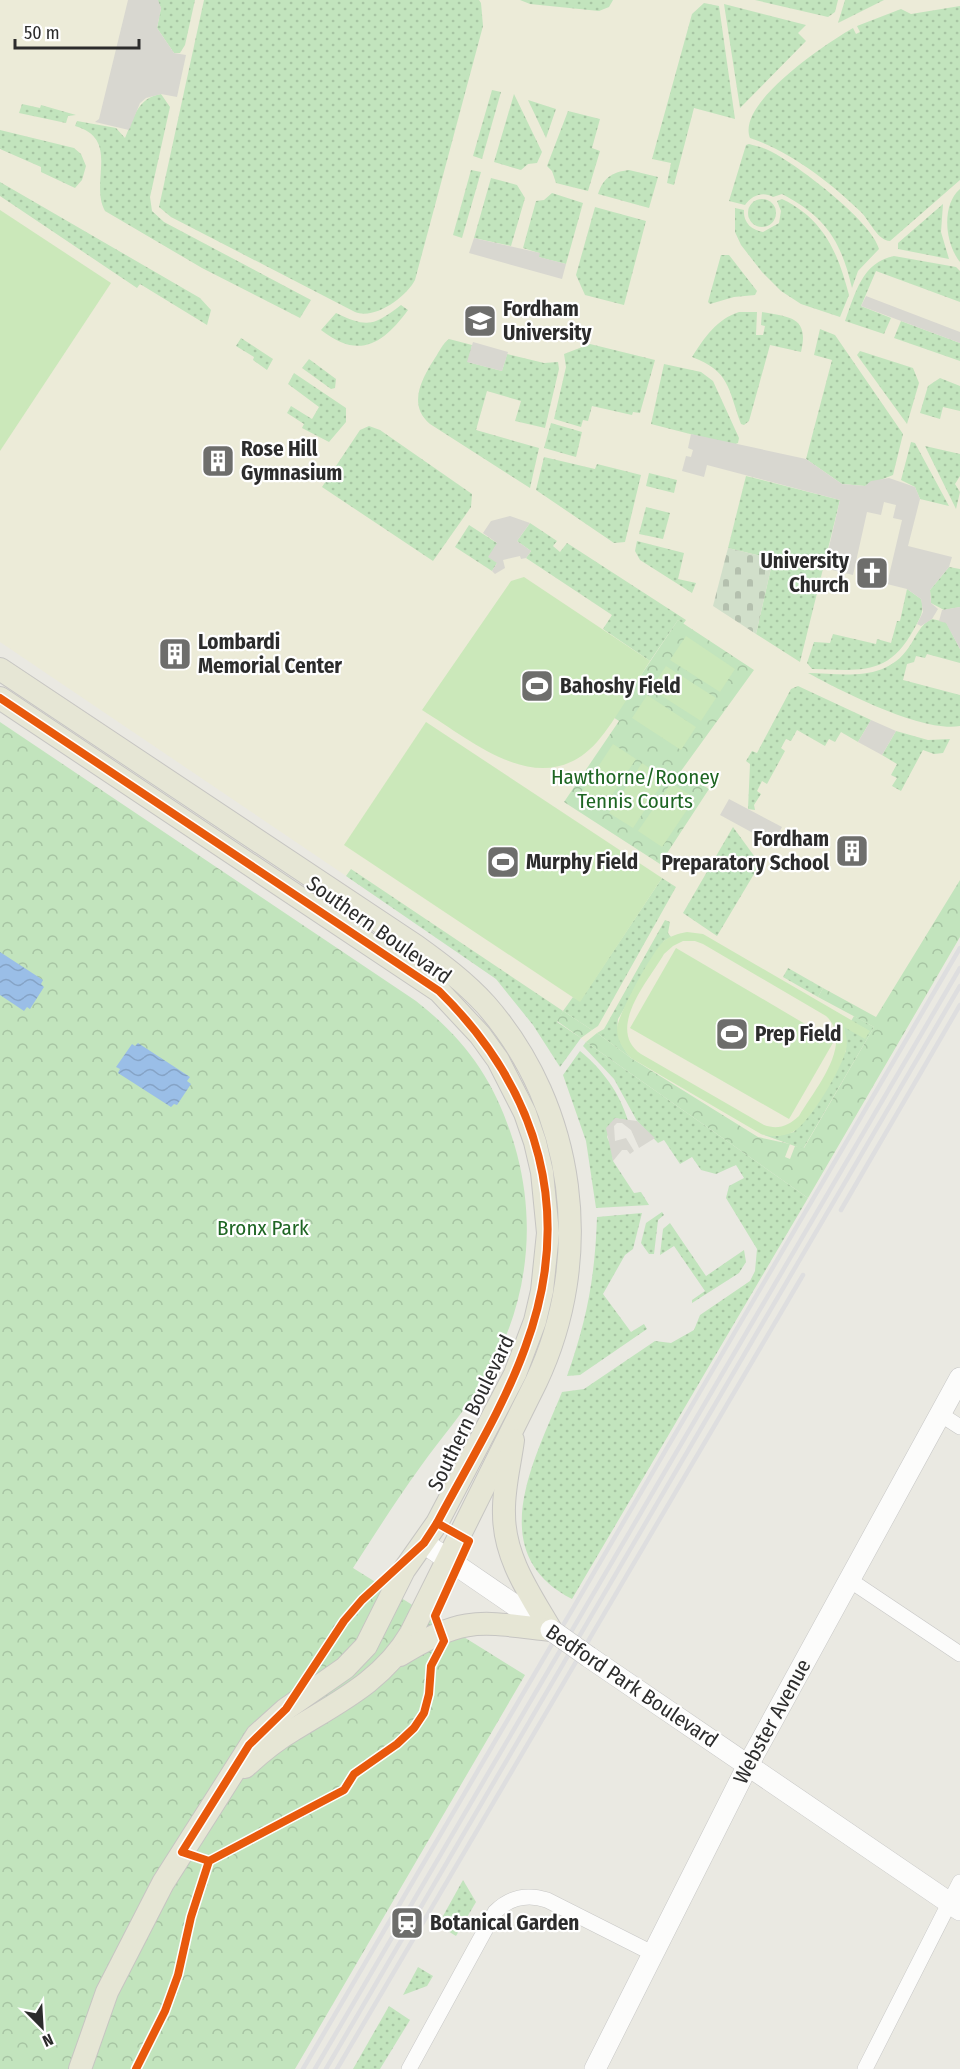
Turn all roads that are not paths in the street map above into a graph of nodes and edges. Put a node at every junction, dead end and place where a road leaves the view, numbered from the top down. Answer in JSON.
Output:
{"nodes":[{"id":1,"x":0,"y":669,"type":"edge"},
{"id":2,"x":0,"y":698,"type":"edge"},
{"id":3,"x":960,"y":1378,"type":"edge"},
{"id":4,"x":940,"y":1414,"type":"junction"},
{"id":5,"x":516,"y":1419,"type":"junction"},
{"id":6,"x":960,"y":1428,"type":"edge"},
{"id":7,"x":424,"y":1543,"type":"junction"},
{"id":8,"x":447,"y":1557,"type":"junction"},
{"id":9,"x":851,"y":1581,"type":"junction"},
{"id":10,"x":551,"y":1630,"type":"junction"},
{"id":11,"x":960,"y":1654,"type":"edge"},
{"id":12,"x":396,"y":1657,"type":"junction"},
{"id":13,"x":748,"y":1765,"type":"junction"},
{"id":14,"x":228,"y":1781,"type":"junction"},
{"id":15,"x":960,"y":1882,"type":"edge"},
{"id":16,"x":955,"y":1906,"type":"edge"},
{"id":17,"x":652,"y":1953,"type":"junction"},
{"id":18,"x":80,"y":2069,"type":"edge"},
{"id":19,"x":409,"y":2069,"type":"edge"},
{"id":20,"x":595,"y":2069,"type":"edge"},
{"id":21,"x":865,"y":2069,"type":"edge"}],
"edges":[{"from":1,"to":5,"type":"main road","name":"Southern Boulevard"},
{"from":2,"to":7,"type":"main road","name":"Southern Boulevard"},
{"from":3,"to":4,"type":"main road","name":"Webster Avenue"},
{"from":4,"to":6,"type":"street"},
{"from":4,"to":9,"type":"main road","name":"Webster Avenue"},
{"from":5,"to":8,"type":"main road","name":"Southern Boulevard"},
{"from":5,"to":10,"type":"main road"},
{"from":7,"to":8,"type":"main road","name":"Bedford Park Boulevard"},
{"from":7,"to":14,"type":"main road","name":"Southern Boulevard"},
{"from":8,"to":10,"type":"main road","name":"Bedford Park Boulevard"},
{"from":8,"to":12,"type":"main road","name":"Southern Boulevard"},
{"from":9,"to":11,"type":"street"},
{"from":9,"to":13,"type":"main road","name":"Webster Avenue"},
{"from":10,"to":12,"type":"main road"},
{"from":10,"to":13,"type":"main road","name":"Bedford Park Boulevard","bridge":true},
{"from":12,"to":14,"type":"main road","name":"Southern Boulevard"},
{"from":13,"to":16,"type":"main road","name":"Bedford Park Boulevard"},
{"from":13,"to":17,"type":"main road","name":"Webster Avenue"},
{"from":14,"to":18,"type":"main road","name":"Southern Boulevard"},
{"from":15,"to":16,"type":"street"},
{"from":16,"to":21,"type":"street"},
{"from":17,"to":19,"type":"street"},
{"from":17,"to":20,"type":"main road","name":"Webster Avenue"}]}
